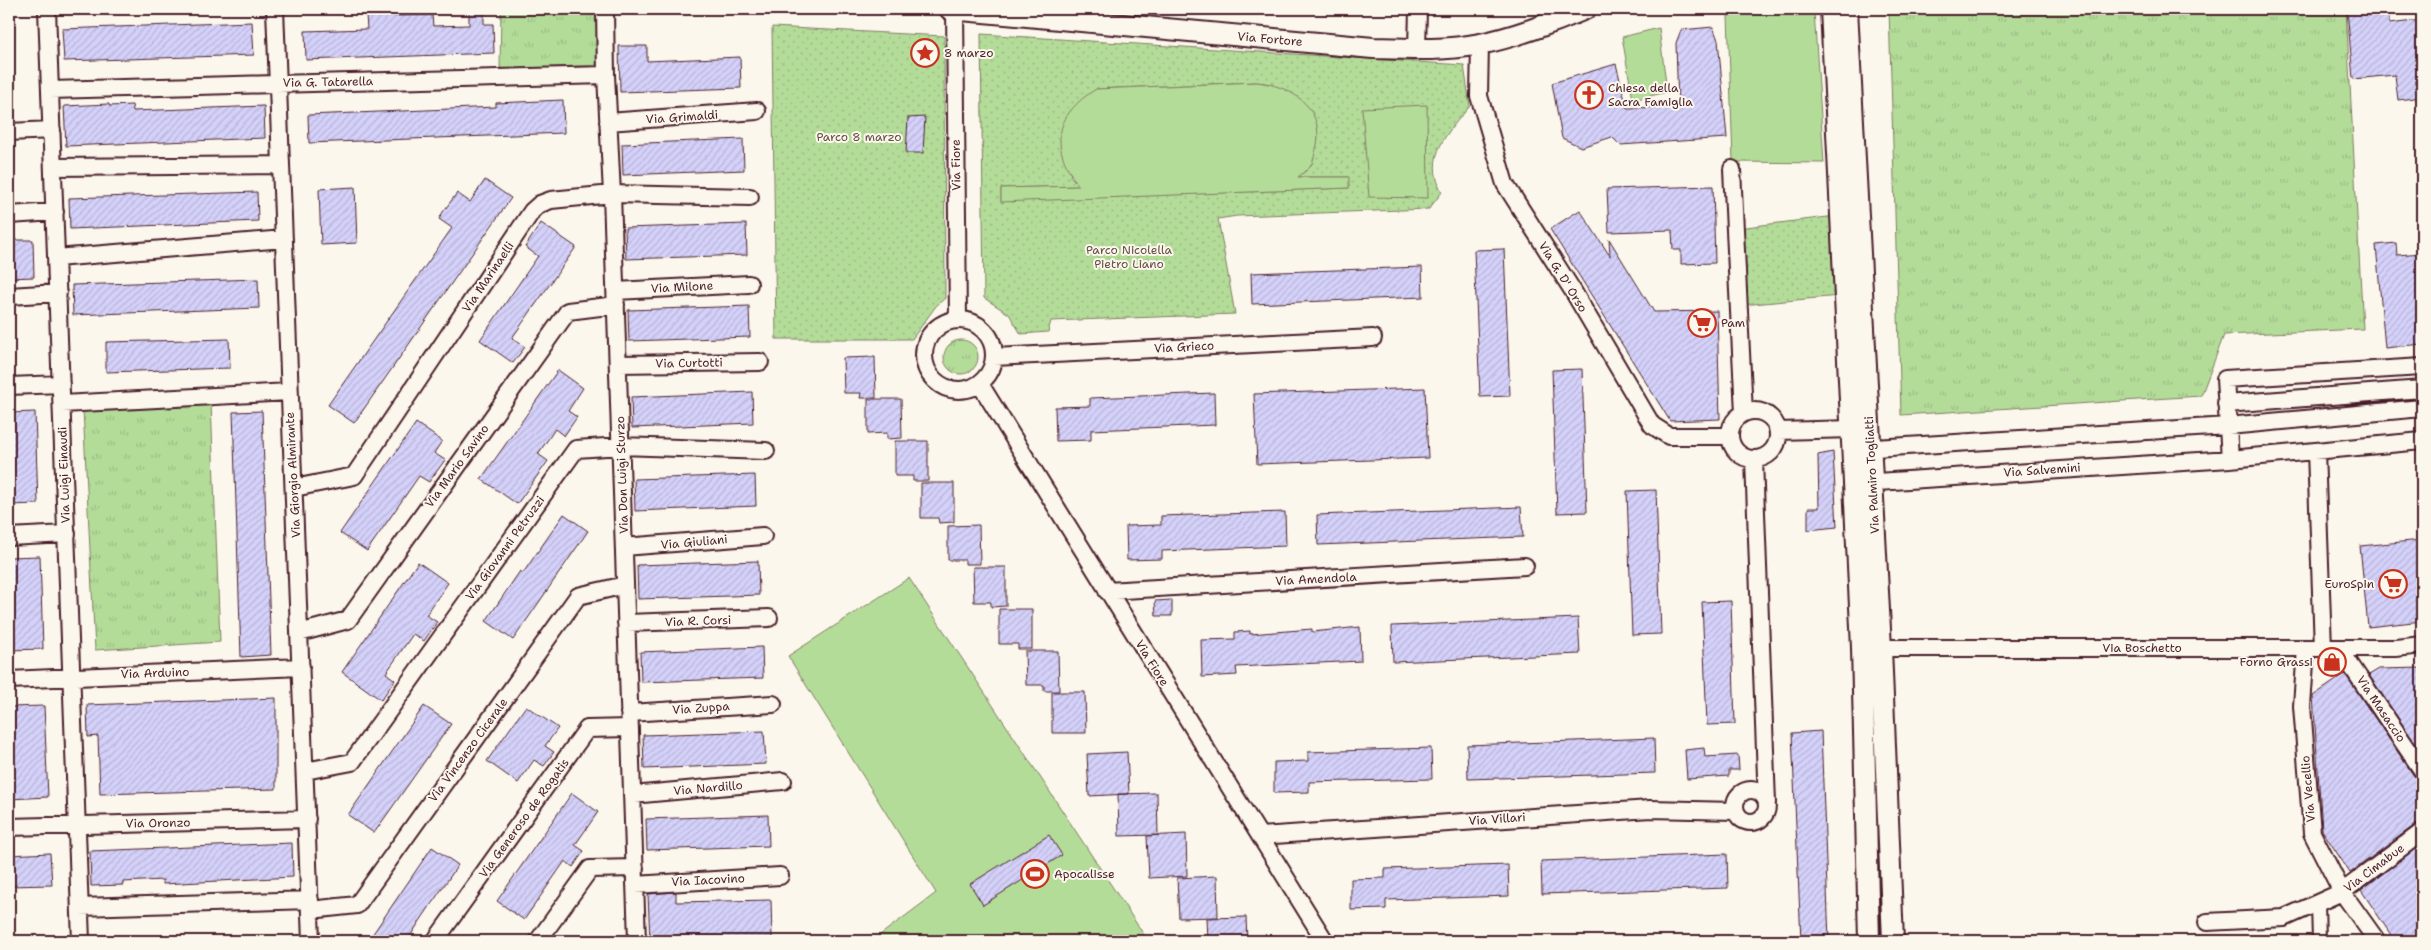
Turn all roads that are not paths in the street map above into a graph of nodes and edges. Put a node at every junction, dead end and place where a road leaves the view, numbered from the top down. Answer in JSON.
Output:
{"nodes":[{"id":1,"x":47,"y":9,"type":"edge"},
{"id":2,"x":275,"y":9,"type":"edge"},
{"id":3,"x":605,"y":9,"type":"edge"},
{"id":4,"x":950,"y":9,"type":"edge"},
{"id":5,"x":955,"y":9,"type":"edge"},
{"id":6,"x":1418,"y":9,"type":"edge"},
{"id":7,"x":1585,"y":9,"type":"edge"},
{"id":8,"x":1831,"y":9,"type":"edge"},
{"id":9,"x":1847,"y":9,"type":"edge"},
{"id":10,"x":1480,"y":44,"type":"junction"},
{"id":11,"x":1418,"y":49,"type":"junction"},
{"id":12,"x":606,"y":75,"type":"junction"},
{"id":13,"x":277,"y":83,"type":"junction"},
{"id":14,"x":50,"y":90,"type":"junction"},
{"id":15,"x":756,"y":111,"type":"dead end"},
{"id":16,"x":608,"y":122,"type":"junction"},
{"id":17,"x":52,"y":130,"type":"junction"},
{"id":18,"x":9,"y":132,"type":"edge"},
{"id":19,"x":281,"y":165,"type":"junction"},
{"id":20,"x":53,"y":168,"type":"junction"},
{"id":21,"x":1732,"y":169,"type":"dead end"},
{"id":22,"x":612,"y":194,"type":"junction"},
{"id":23,"x":750,"y":197,"type":"dead end"},
{"id":24,"x":55,"y":212,"type":"junction"},
{"id":25,"x":9,"y":215,"type":"edge"},
{"id":26,"x":284,"y":239,"type":"junction"},
{"id":27,"x":56,"y":258,"type":"junction"},
{"id":28,"x":748,"y":284,"type":"dead end"},
{"id":29,"x":58,"y":293,"type":"junction"},
{"id":30,"x":9,"y":296,"type":"edge"},
{"id":31,"x":616,"y":298,"type":"junction"},
{"id":32,"x":958,"y":320,"type":"junction"},
{"id":33,"x":1373,"y":338,"type":"dead end"},
{"id":34,"x":994,"y":357,"type":"junction"},
{"id":35,"x":760,"y":362,"type":"dead end"},
{"id":36,"x":618,"y":364,"type":"junction"},
{"id":37,"x":2422,"y":367,"type":"edge"},
{"id":38,"x":61,"y":384,"type":"junction"},
{"id":39,"x":980,"y":384,"type":"junction"},
{"id":40,"x":9,"y":386,"type":"edge"},
{"id":41,"x":2422,"y":389,"type":"edge"},
{"id":42,"x":288,"y":392,"type":"junction"},
{"id":43,"x":62,"y":404,"type":"junction"},
{"id":44,"x":2226,"y":404,"type":"junction"},
{"id":45,"x":2422,"y":408,"type":"edge"},
{"id":46,"x":1744,"y":413,"type":"junction"},
{"id":47,"x":2228,"y":426,"type":"junction"},
{"id":48,"x":1778,"y":431,"type":"junction"},
{"id":49,"x":1729,"y":436,"type":"junction"},
{"id":50,"x":2422,"y":441,"type":"edge"},
{"id":51,"x":1859,"y":442,"type":"junction"},
{"id":52,"x":620,"y":446,"type":"junction"},
{"id":53,"x":766,"y":451,"type":"dead end"},
{"id":54,"x":2316,"y":451,"type":"junction"},
{"id":55,"x":2230,"y":458,"type":"junction"},
{"id":56,"x":1754,"y":460,"type":"junction"},
{"id":57,"x":1863,"y":482,"type":"junction"},
{"id":58,"x":294,"y":488,"type":"junction"},
{"id":59,"x":67,"y":534,"type":"junction"},
{"id":60,"x":763,"y":536,"type":"dead end"},
{"id":61,"x":9,"y":537,"type":"edge"},
{"id":62,"x":624,"y":547,"type":"junction"},
{"id":63,"x":1525,"y":566,"type":"dead end"},
{"id":64,"x":625,"y":585,"type":"junction"},
{"id":65,"x":1106,"y":591,"type":"junction"},
{"id":66,"x":769,"y":618,"type":"dead end"},
{"id":67,"x":626,"y":623,"type":"junction"},
{"id":68,"x":299,"y":633,"type":"junction"},
{"id":69,"x":2422,"y":645,"type":"edge"},
{"id":70,"x":1871,"y":648,"type":"junction"},
{"id":71,"x":2306,"y":648,"type":"junction"},
{"id":72,"x":2331,"y":648,"type":"junction"},
{"id":73,"x":301,"y":667,"type":"junction"},
{"id":74,"x":72,"y":676,"type":"junction"},
{"id":75,"x":9,"y":680,"type":"edge"},
{"id":76,"x":773,"y":704,"type":"dead end"},
{"id":77,"x":630,"y":721,"type":"junction"},
{"id":78,"x":2422,"y":770,"type":"edge"},
{"id":79,"x":305,"y":771,"type":"junction"},
{"id":80,"x":784,"y":781,"type":"dead end"},
{"id":81,"x":632,"y":794,"type":"junction"},
{"id":82,"x":1767,"y":803,"type":"junction"},
{"id":83,"x":1735,"y":811,"type":"junction"},
{"id":84,"x":307,"y":819,"type":"junction"},
{"id":85,"x":77,"y":825,"type":"junction"},
{"id":86,"x":9,"y":827,"type":"edge"},
{"id":87,"x":2422,"y":832,"type":"edge"},
{"id":88,"x":1260,"y":836,"type":"junction"},
{"id":89,"x":634,"y":868,"type":"junction"},
{"id":90,"x":780,"y":876,"type":"dead end"},
{"id":91,"x":635,"y":885,"type":"junction"},
{"id":92,"x":2342,"y":892,"type":"junction"},
{"id":93,"x":2318,"y":903,"type":"junction"},
{"id":94,"x":310,"y":905,"type":"junction"},
{"id":95,"x":80,"y":907,"type":"junction"},
{"id":96,"x":2207,"y":922,"type":"dead end"},
{"id":97,"x":81,"y":941,"type":"edge"},
{"id":98,"x":311,"y":941,"type":"edge"},
{"id":99,"x":435,"y":941,"type":"edge"},
{"id":100,"x":538,"y":941,"type":"edge"},
{"id":101,"x":637,"y":941,"type":"edge"},
{"id":102,"x":1325,"y":941,"type":"edge"},
{"id":103,"x":1868,"y":941,"type":"edge"},
{"id":104,"x":1893,"y":941,"type":"edge"},
{"id":105,"x":2319,"y":941,"type":"edge"},
{"id":106,"x":2377,"y":941,"type":"edge"}],
"edges":[{"from":1,"to":14,"type":"street","name":"Via Luigi Einaudi"},
{"from":2,"to":13,"type":"street","name":"Via Giorgio Almirante"},
{"from":3,"to":12,"type":"street","name":"Via Don Luigi Sturzo"},
{"from":4,"to":5,"type":"street","name":"Via Fortore"},
{"from":5,"to":11,"type":"street","name":"Via Fortore"},
{"from":5,"to":32,"type":"street","name":"Via Fiore"},
{"from":6,"to":11,"type":"street"},
{"from":7,"to":10,"type":"street","name":"Via Fortore"},
{"from":8,"to":51,"type":"street","name":"Via Palmiro Togliatti"},
{"from":9,"to":51,"type":"street","name":"Via Palmiro Togliatti"},
{"from":10,"to":11,"type":"street","name":"Via Fortore"},
{"from":10,"to":49,"type":"street","name":"Via G. D' Orso"},
{"from":12,"to":13,"type":"street","name":"Via G. Tatarella"},
{"from":12,"to":16,"type":"street","name":"Via Don Luigi Sturzo"},
{"from":13,"to":14,"type":"street","name":"Via G. Tatarella"},
{"from":13,"to":19,"type":"street","name":"Via Giorgio Almirante"},
{"from":14,"to":17,"type":"street","name":"Via Luigi Einaudi"},
{"from":15,"to":16,"type":"street","name":"Via Grimaldi"},
{"from":16,"to":22,"type":"street","name":"Via Don Luigi Sturzo"},
{"from":17,"to":18,"type":"street"},
{"from":17,"to":20,"type":"street","name":"Via Luigi Einaudi"},
{"from":19,"to":20,"type":"street"},
{"from":19,"to":26,"type":"street","name":"Via Giorgio Almirante"},
{"from":20,"to":24,"type":"street","name":"Via Luigi Einaudi"},
{"from":21,"to":46,"type":"street"},
{"from":22,"to":23,"type":"street","name":"Via Marinaelli"},
{"from":22,"to":31,"type":"street","name":"Via Don Luigi Sturzo"},
{"from":22,"to":58,"type":"street","name":"Via Marinaelli"},
{"from":24,"to":25,"type":"street"},
{"from":24,"to":27,"type":"street","name":"Via Luigi Einaudi"},
{"from":26,"to":27,"type":"street"},
{"from":26,"to":42,"type":"street","name":"Via Giorgio Almirante"},
{"from":27,"to":29,"type":"street","name":"Via Luigi Einaudi"},
{"from":28,"to":31,"type":"street","name":"Via Milone"},
{"from":29,"to":30,"type":"street"},
{"from":29,"to":38,"type":"street","name":"Via Luigi Einaudi"},
{"from":31,"to":36,"type":"street","name":"Via Don Luigi Sturzo"},
{"from":31,"to":68,"type":"street","name":"Via Mario Savino"},
{"from":32,"to":34,"type":"street"},
{"from":32,"to":39,"type":"street"},
{"from":33,"to":34,"type":"street","name":"Via Grieco"},
{"from":34,"to":39,"type":"street"},
{"from":35,"to":36,"type":"street","name":"Via Curtotti"},
{"from":36,"to":52,"type":"street","name":"Via Don Luigi Sturzo"},
{"from":37,"to":44,"type":"street"},
{"from":38,"to":40,"type":"street"},
{"from":38,"to":43,"type":"street","name":"Via Luigi Einaudi"},
{"from":39,"to":65,"type":"street","name":"Via Fiore"},
{"from":41,"to":44,"type":"street"},
{"from":42,"to":43,"type":"street"},
{"from":42,"to":58,"type":"street","name":"Via Giorgio Almirante"},
{"from":43,"to":59,"type":"street","name":"Via Luigi Einaudi"},
{"from":44,"to":47,"type":"street"},
{"from":45,"to":47,"type":"street"},
{"from":46,"to":48,"type":"street"},
{"from":46,"to":49,"type":"street"},
{"from":47,"to":51,"type":"street"},
{"from":47,"to":55,"type":"street"},
{"from":48,"to":51,"type":"street"},
{"from":48,"to":56,"type":"street"},
{"from":49,"to":56,"type":"street"},
{"from":50,"to":54,"type":"street","name":"Via Salvemini"},
{"from":51,"to":57,"type":"street","name":"Via Palmiro Togliatti"},
{"from":52,"to":53,"type":"street","name":"Via Giovanni Petruzzi"},
{"from":52,"to":62,"type":"street","name":"Via Don Luigi Sturzo"},
{"from":52,"to":79,"type":"street","name":"Via Giovanni Petruzzi"},
{"from":54,"to":55,"type":"street","name":"Via Salvemini"},
{"from":54,"to":72,"type":"street"},
{"from":55,"to":57,"type":"street","name":"Via Salvemini"},
{"from":56,"to":82,"type":"street"},
{"from":57,"to":70,"type":"street","name":"Via Palmiro Togliatti"},
{"from":58,"to":68,"type":"street","name":"Via Giorgio Almirante"},
{"from":59,"to":61,"type":"street"},
{"from":59,"to":74,"type":"street","name":"Via Luigi Einaudi"},
{"from":60,"to":62,"type":"street","name":"Via Giuliani"},
{"from":62,"to":64,"type":"street","name":"Via Don Luigi Sturzo"},
{"from":63,"to":65,"type":"street","name":"Via Amendola"},
{"from":64,"to":67,"type":"street","name":"Via Don Luigi Sturzo"},
{"from":64,"to":94,"type":"street","name":"Via Vincenzo Cicerale"},
{"from":65,"to":88,"type":"street","name":"Via Fiore"},
{"from":66,"to":67,"type":"street","name":"Via R. Corsi"},
{"from":67,"to":77,"type":"street","name":"Via Don Luigi Sturzo"},
{"from":68,"to":73,"type":"street","name":"Via Giorgio Almirante"},
{"from":69,"to":72,"type":"street","name":"Via Boschetto"},
{"from":70,"to":71,"type":"street","name":"Via Boschetto"},
{"from":70,"to":103,"type":"street","name":"Via Palmiro Togliatti"},
{"from":70,"to":104,"type":"street","name":"Via Palmiro Togliatti"},
{"from":71,"to":72,"type":"street","name":"Via Boschetto"},
{"from":71,"to":92,"type":"street","name":"Via Vecellio"},
{"from":72,"to":78,"type":"street","name":"Via Masaccio"},
{"from":73,"to":74,"type":"street","name":"Via Arduino"},
{"from":73,"to":79,"type":"street","name":"Via Giorgio Almirante"},
{"from":74,"to":75,"type":"street","name":"Via Arduino"},
{"from":74,"to":85,"type":"street","name":"Via Luigi Einaudi"},
{"from":76,"to":77,"type":"street","name":"Via Zuppa"},
{"from":77,"to":81,"type":"street","name":"Via Don Luigi Sturzo"},
{"from":77,"to":99,"type":"street","name":"Via Generoso de Rogatis"},
{"from":79,"to":84,"type":"street","name":"Via Giorgio Almirante"},
{"from":80,"to":81,"type":"street","name":"Via Nardillo"},
{"from":81,"to":89,"type":"street","name":"Via Don Luigi Sturzo"},
{"from":82,"to":83,"type":"street"},
{"from":82,"to":83,"type":"street"},
{"from":83,"to":88,"type":"street","name":"Via Villari"},
{"from":84,"to":85,"type":"street","name":"Via Oronzo"},
{"from":84,"to":94,"type":"street","name":"Via Giorgio Almirante"},
{"from":85,"to":86,"type":"street","name":"Via Oronzo"},
{"from":85,"to":95,"type":"street","name":"Via Luigi Einaudi"},
{"from":87,"to":92,"type":"street","name":"Via Cimabue"},
{"from":88,"to":102,"type":"street","name":"Via Fiore"},
{"from":89,"to":91,"type":"street","name":"Via Don Luigi Sturzo"},
{"from":89,"to":100,"type":"street"},
{"from":90,"to":91,"type":"street","name":"Via Iacovino"},
{"from":91,"to":101,"type":"street","name":"Via Don Luigi Sturzo"},
{"from":92,"to":93,"type":"street","name":"Via Cimabue"},
{"from":92,"to":106,"type":"street","name":"Via Vecellio"},
{"from":93,"to":96,"type":"street","name":"Via Cimabue"},
{"from":93,"to":105,"type":"street"},
{"from":94,"to":95,"type":"street","name":"Via Vincenzo Cicerale"},
{"from":94,"to":98,"type":"street","name":"Via Giorgio Almirante"},
{"from":95,"to":97,"type":"street","name":"Via Luigi Einaudi"}]}
